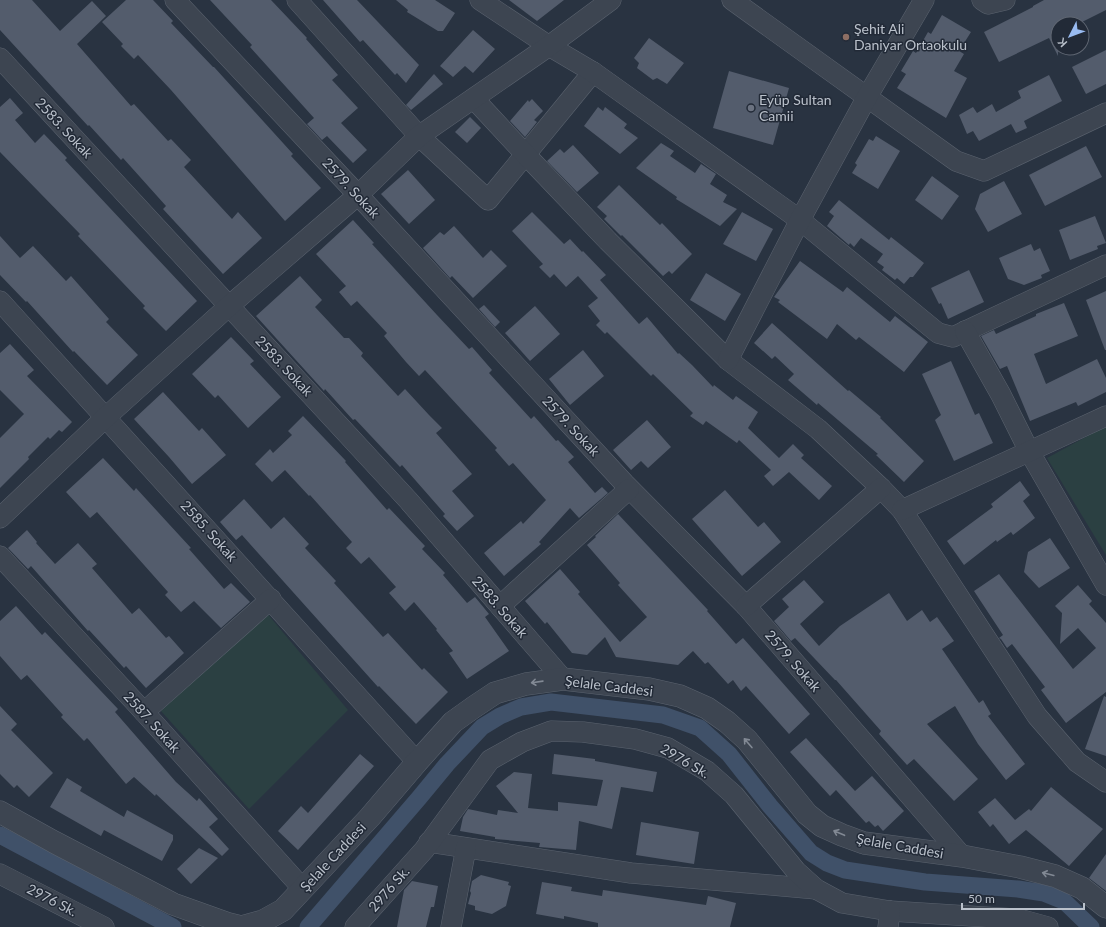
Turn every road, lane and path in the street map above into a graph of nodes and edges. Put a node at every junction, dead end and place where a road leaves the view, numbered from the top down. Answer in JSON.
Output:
{"nodes":[{"id":1,"x":175,"y":0,"type":"edge"},
{"id":2,"x":297,"y":0,"type":"edge"},
{"id":3,"x":480,"y":0,"type":"edge"},
{"id":4,"x":611,"y":0,"type":"edge"},
{"id":5,"x":732,"y":0,"type":"edge"},
{"id":6,"x":924,"y":0,"type":"edge"},
{"id":7,"x":982,"y":0,"type":"edge"},
{"id":8,"x":1005,"y":0,"type":"edge"},
{"id":9,"x":549,"y":46,"type":"junction"},
{"id":10,"x":0,"y":58,"type":"edge"},
{"id":11,"x":593,"y":72,"type":"junction"},
{"id":12,"x":867,"y":97,"type":"junction"},
{"id":13,"x":474,"y":99,"type":"junction"},
{"id":14,"x":1106,"y":113,"type":"edge"},
{"id":15,"x":419,"y":136,"type":"junction"},
{"id":16,"x":526,"y":155,"type":"junction"},
{"id":17,"x":358,"y":195,"type":"junction"},
{"id":18,"x":800,"y":220,"type":"junction"},
{"id":19,"x":1106,"y":265,"type":"edge"},
{"id":20,"x":0,"y":301,"type":"edge"},
{"id":21,"x":229,"y":306,"type":"junction"},
{"id":22,"x":965,"y":330,"type":"junction"},
{"id":23,"x":728,"y":360,"type":"junction"},
{"id":24,"x":1106,"y":416,"type":"edge"},
{"id":25,"x":106,"y":417,"type":"junction"},
{"id":26,"x":1029,"y":451,"type":"junction"},
{"id":27,"x":881,"y":488,"type":"junction"},
{"id":28,"x":629,"y":490,"type":"junction"},
{"id":29,"x":902,"y":510,"type":"junction"},
{"id":30,"x":0,"y":518,"type":"edge"},
{"id":31,"x":0,"y":556,"type":"edge"},
{"id":32,"x":1106,"y":585,"type":"edge"},
{"id":33,"x":271,"y":599,"type":"junction"},
{"id":34,"x":500,"y":606,"type":"junction"},
{"id":35,"x":746,"y":606,"type":"junction"},
{"id":36,"x":563,"y":679,"type":"junction"},
{"id":37,"x":144,"y":712,"type":"junction"},
{"id":38,"x":417,"y":762,"type":"junction"},
{"id":39,"x":1106,"y":782,"type":"edge"},
{"id":40,"x":0,"y":812,"type":"edge"},
{"id":41,"x":429,"y":842,"type":"junction"},
{"id":42,"x":466,"y":848,"type":"junction"},
{"id":43,"x":962,"y":856,"type":"junction"},
{"id":44,"x":0,"y":874,"type":"edge"},
{"id":45,"x":303,"y":889,"type":"junction"},
{"id":46,"x":816,"y":889,"type":"junction"},
{"id":47,"x":1106,"y":907,"type":"edge"},
{"id":48,"x":889,"y":919,"type":"edge"},
{"id":49,"x":228,"y":926,"type":"edge"},
{"id":50,"x":104,"y":927,"type":"edge"},
{"id":51,"x":355,"y":927,"type":"edge"},
{"id":52,"x":451,"y":927,"type":"edge"},
{"id":53,"x":1048,"y":927,"type":"edge"}],
"edges":[{"from":1,"to":17,"type":"street","name":"2579. Sokak"},
{"from":2,"to":15,"type":"street"},
{"from":3,"to":9,"type":"street"},
{"from":4,"to":9,"type":"street"},
{"from":5,"to":12,"type":"street"},
{"from":6,"to":12,"type":"street"},
{"from":7,"to":8,"type":"street"},
{"from":9,"to":11,"type":"street"},
{"from":9,"to":13,"type":"street"},
{"from":10,"to":21,"type":"street","name":"2583. Sokak"},
{"from":11,"to":16,"type":"street"},
{"from":11,"to":18,"type":"street"},
{"from":12,"to":14,"type":"street"},
{"from":12,"to":18,"type":"street"},
{"from":13,"to":15,"type":"street"},
{"from":13,"to":16,"type":"street"},
{"from":15,"to":16,"type":"street"},
{"from":15,"to":17,"type":"street"},
{"from":16,"to":23,"type":"street"},
{"from":17,"to":21,"type":"street"},
{"from":17,"to":28,"type":"street","name":"2579. Sokak"},
{"from":18,"to":22,"type":"street"},
{"from":18,"to":23,"type":"street"},
{"from":19,"to":22,"type":"street"},
{"from":20,"to":25,"type":"street","name":"2585. Sokak"},
{"from":21,"to":25,"type":"street"},
{"from":21,"to":34,"type":"street","name":"2583. Sokak"},
{"from":22,"to":26,"type":"street"},
{"from":23,"to":27,"type":"street"},
{"from":24,"to":26,"type":"street"},
{"from":25,"to":30,"type":"street"},
{"from":25,"to":33,"type":"street","name":"2585. Sokak"},
{"from":26,"to":29,"type":"street"},
{"from":26,"to":32,"type":"street"},
{"from":27,"to":29,"type":"street"},
{"from":27,"to":35,"type":"street"},
{"from":28,"to":34,"type":"street"},
{"from":28,"to":35,"type":"street","name":"2579. Sokak"},
{"from":29,"to":39,"type":"street"},
{"from":31,"to":37,"type":"street","name":"2587. Sokak"},
{"from":33,"to":37,"type":"street"},
{"from":33,"to":38,"type":"street","name":"2585. Sokak"},
{"from":34,"to":36,"type":"street","name":"2583. Sokak"},
{"from":35,"to":43,"type":"street","name":"2579. Sokak"},
{"from":36,"to":38,"type":"street","name":"Şelale Caddesi","one_way":true},
{"from":43,"to":36,"type":"street","name":"Şelale Caddesi","one_way":true},
{"from":37,"to":45,"type":"street","name":"2587. Sokak"},
{"from":38,"to":45,"type":"street","name":"Şelale Caddesi"},
{"from":40,"to":49,"type":"street","name":"Şelale Caddesi"},
{"from":41,"to":42,"type":"street"},
{"from":41,"to":46,"type":"street","name":"2976 Sk."},
{"from":41,"to":51,"type":"street","name":"2976 Sk."},
{"from":42,"to":46,"type":"street"},
{"from":42,"to":52,"type":"street"},
{"from":47,"to":43,"type":"street","name":"Şelale Caddesi","one_way":true},
{"from":44,"to":50,"type":"street","name":"2976 Sk."},
{"from":45,"to":49,"type":"street","name":"Şelale Caddesi"},
{"from":46,"to":48,"type":"street","name":"2976 Sk."},
{"from":48,"to":53,"type":"street","name":"2976 Sk."}]}
